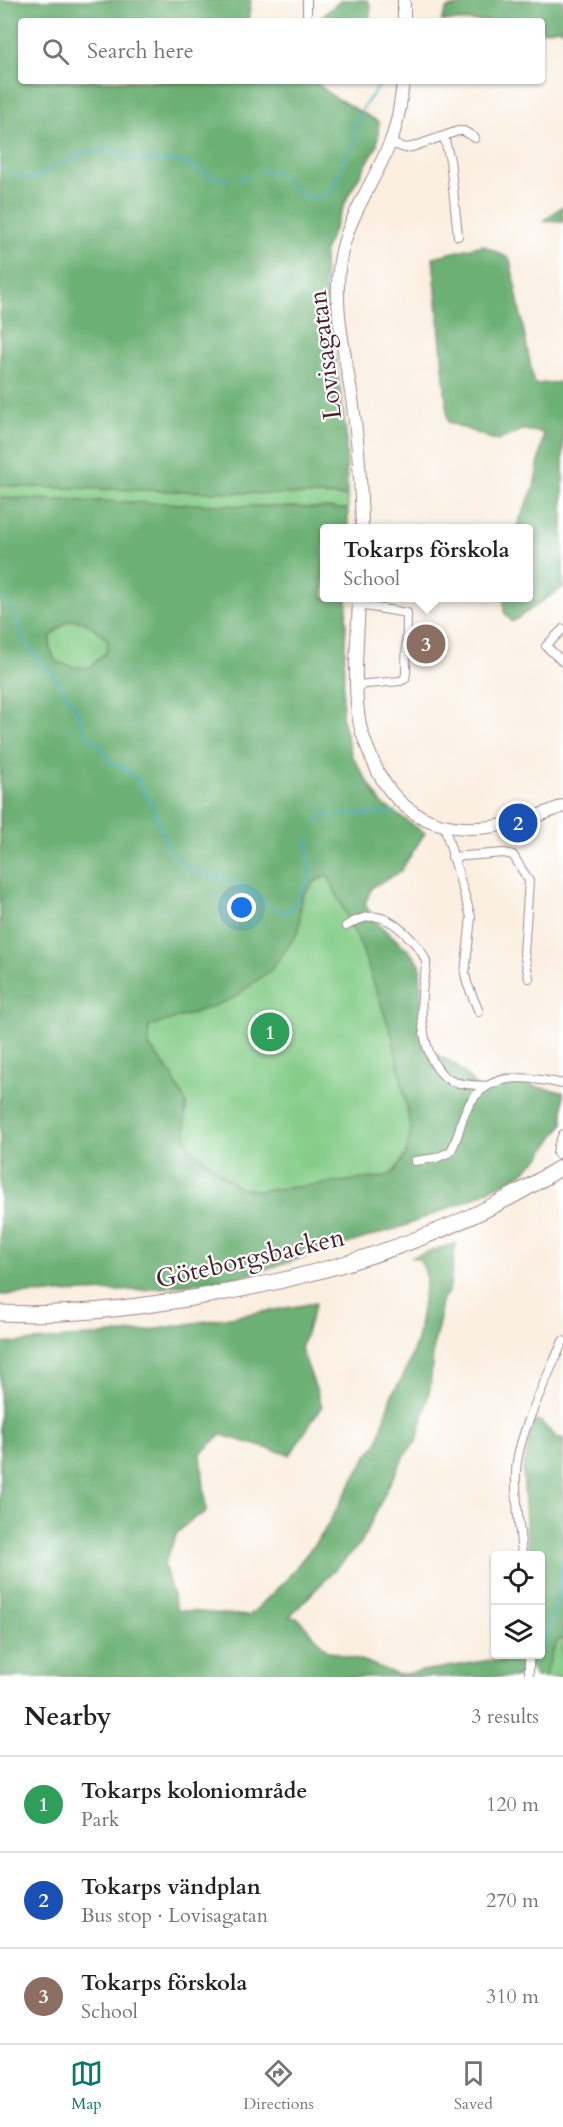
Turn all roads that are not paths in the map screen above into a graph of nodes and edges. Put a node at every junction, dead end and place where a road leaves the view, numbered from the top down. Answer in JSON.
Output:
{"nodes":[{"id":1,"x":307,"y":0,"type":"edge"},
{"id":2,"x":404,"y":0,"type":"edge"},
{"id":3,"x":307,"y":18,"type":"dead end"},
{"id":4,"x":404,"y":18,"type":"edge"},
{"id":5,"x":403,"y":84,"type":"edge"},
{"id":6,"x":444,"y":137,"type":"junction"},
{"id":7,"x":475,"y":138,"type":"dead end"},
{"id":8,"x":394,"y":144,"type":"junction"},
{"id":9,"x":458,"y":236,"type":"dead end"},
{"id":10,"x":362,"y":524,"type":"edge"},
{"id":11,"x":359,"y":602,"type":"edge"},
{"id":12,"x":363,"y":602,"type":"edge"},
{"id":13,"x":563,"y":629,"type":"edge"},
{"id":14,"x":563,"y":662,"type":"edge"},
{"id":15,"x":356,"y":685,"type":"junction"},
{"id":16,"x":563,"y":806,"type":"edge"},
{"id":17,"x":444,"y":825,"type":"junction"},
{"id":18,"x":452,"y":857,"type":"junction"},
{"id":19,"x":346,"y":926,"type":"dead end"},
{"id":20,"x":530,"y":978,"type":"dead end"},
{"id":21,"x":479,"y":1012,"type":"dead end"},
{"id":22,"x":563,"y":1084,"type":"edge"},
{"id":23,"x":487,"y":1086,"type":"junction"},
{"id":24,"x":563,"y":1134,"type":"edge"},
{"id":25,"x":560,"y":1160,"type":"edge"},
{"id":26,"x":415,"y":1161,"type":"dead end"},
{"id":27,"x":563,"y":1176,"type":"edge"},
{"id":28,"x":0,"y":1313,"type":"edge"},
{"id":29,"x":0,"y":1323,"type":"edge"},
{"id":30,"x":563,"y":1341,"type":"edge"},
{"id":31,"x":522,"y":1551,"type":"edge"},
{"id":32,"x":529,"y":1659,"type":"edge"},
{"id":33,"x":529,"y":1675,"type":"edge"}],
"edges":[{"from":1,"to":3,"type":"street"},
{"from":2,"to":4,"type":"street"},
{"from":5,"to":8,"type":"street","name":"Lovisagatan"},
{"from":6,"to":7,"type":"street"},
{"from":6,"to":8,"type":"street"},
{"from":6,"to":9,"type":"street"},
{"from":8,"to":10,"type":"street","name":"Lovisagatan"},
{"from":11,"to":15,"type":"street"},
{"from":12,"to":15,"type":"street"},
{"from":13,"to":14,"type":"street"},
{"from":15,"to":17,"type":"street"},
{"from":16,"to":17,"type":"street"},
{"from":17,"to":18,"type":"street"},
{"from":18,"to":20,"type":"street"},
{"from":18,"to":21,"type":"street"},
{"from":19,"to":23,"type":"street"},
{"from":22,"to":23,"type":"street"},
{"from":23,"to":26,"type":"street"},
{"from":24,"to":25,"type":"street"},
{"from":25,"to":28,"type":"highway","name":"Göteborgsbacken"},
{"from":27,"to":29,"type":"highway","name":"Göteborgsbacken"},
{"from":30,"to":31,"type":"street"},
{"from":32,"to":33,"type":"street"}]}
